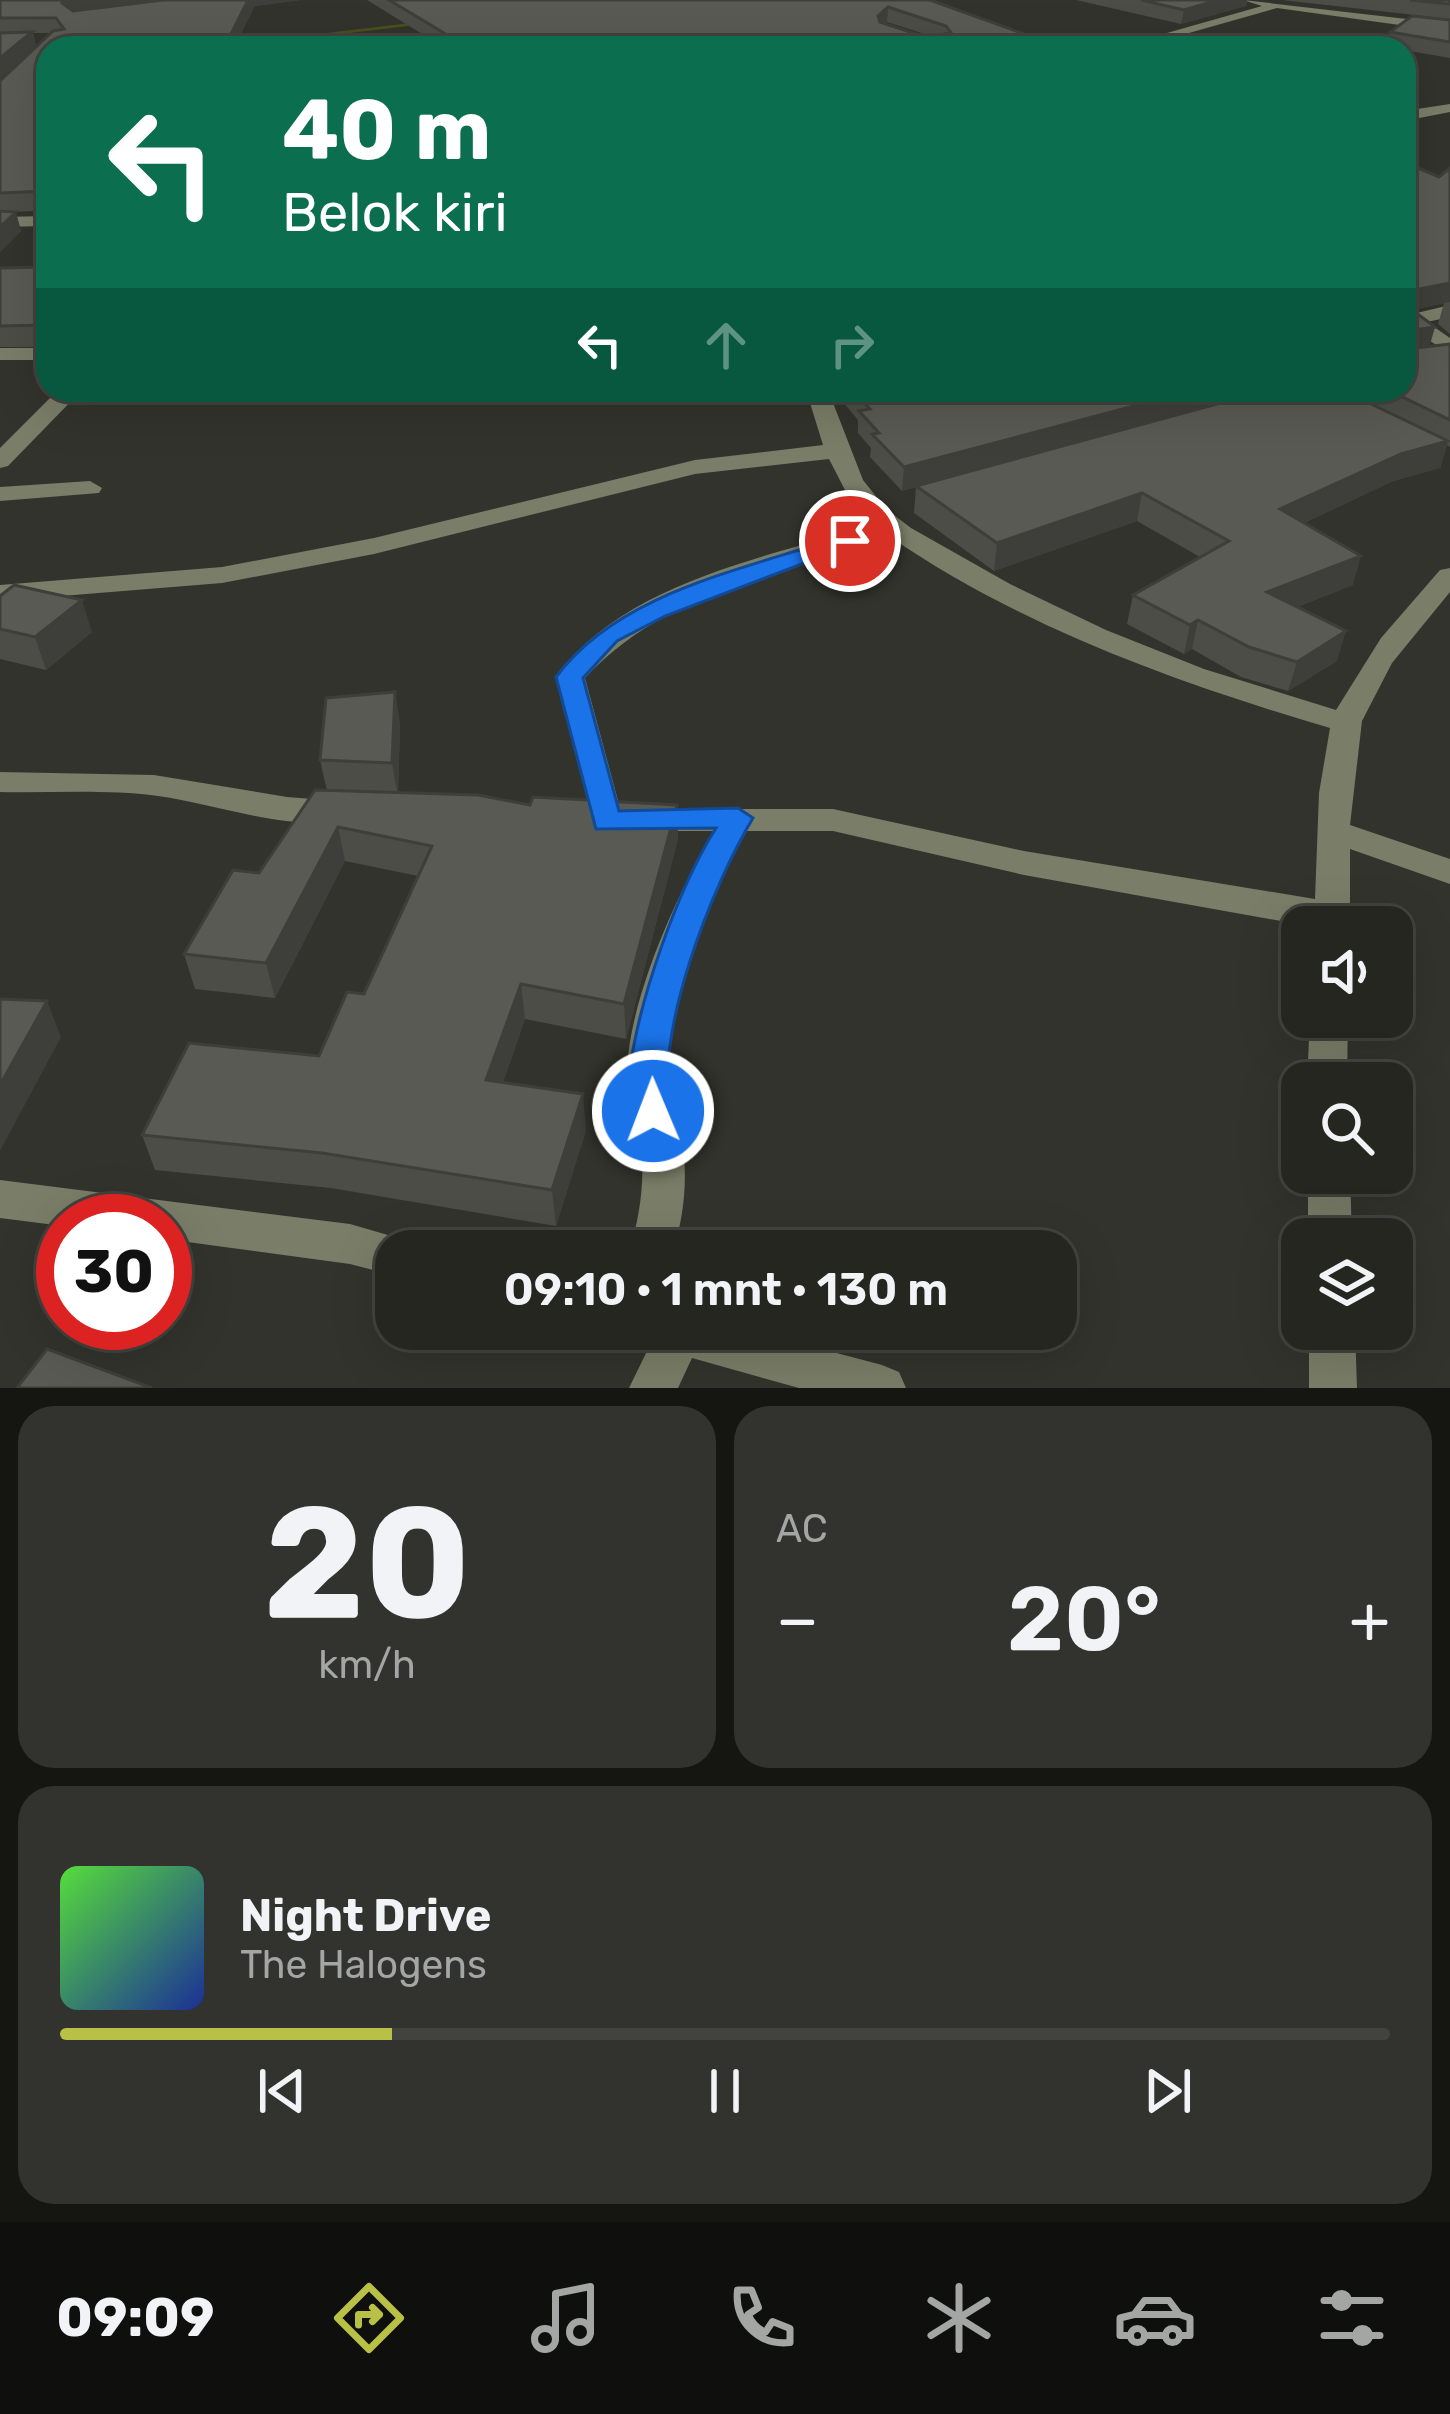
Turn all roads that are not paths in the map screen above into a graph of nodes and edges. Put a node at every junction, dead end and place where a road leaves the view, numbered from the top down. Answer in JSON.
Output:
{"nodes":[{"id":1,"x":1249,"y":0,"type":"edge"},
{"id":2,"x":1312,"y":0,"type":"edge"},
{"id":3,"x":1280,"y":4,"type":"junction"},
{"id":4,"x":1450,"y":28,"type":"edge"},
{"id":5,"x":1164,"y":36,"type":"edge"},
{"id":6,"x":1450,"y":108,"type":"edge"},
{"id":7,"x":1416,"y":114,"type":"edge"},
{"id":8,"x":36,"y":221,"type":"edge"},
{"id":9,"x":0,"y":222,"type":"edge"},
{"id":10,"x":1450,"y":311,"type":"edge"},
{"id":11,"x":1416,"y":319,"type":"edge"},
{"id":12,"x":1416,"y":325,"type":"edge"},
{"id":13,"x":0,"y":354,"type":"edge"},
{"id":14,"x":36,"y":354,"type":"edge"},
{"id":15,"x":1442,"y":354,"type":"edge"},
{"id":16,"x":59,"y":402,"type":"edge"},
{"id":17,"x":821,"y":402,"type":"edge"},
{"id":18,"x":837,"y":451,"type":"junction"},
{"id":19,"x":0,"y":461,"type":"edge"},
{"id":20,"x":90,"y":488,"type":"dead end"},
{"id":21,"x":0,"y":494,"type":"edge"},
{"id":22,"x":889,"y":514,"type":"junction"},
{"id":23,"x":1450,"y":577,"type":"edge"},
{"id":24,"x":0,"y":593,"type":"edge"},
{"id":25,"x":1346,"y":723,"type":"junction"},
{"id":26,"x":0,"y":782,"type":"edge"},
{"id":27,"x":378,"y":812,"type":"edge"},
{"id":28,"x":560,"y":818,"type":"edge"},
{"id":29,"x":738,"y":818,"type":"junction"},
{"id":30,"x":607,"y":821,"type":"junction"},
{"id":31,"x":1334,"y":831,"type":"junction"},
{"id":32,"x":1450,"y":872,"type":"edge"},
{"id":33,"x":1332,"y":906,"type":"edge"},
{"id":34,"x":1281,"y":911,"type":"edge"},
{"id":35,"x":0,"y":1199,"type":"edge"},
{"id":36,"x":659,"y":1230,"type":"edge"},
{"id":37,"x":375,"y":1251,"type":"edge"},
{"id":38,"x":666,"y":1350,"type":"edge"},
{"id":39,"x":742,"y":1350,"type":"edge"},
{"id":40,"x":1332,"y":1350,"type":"edge"},
{"id":41,"x":653,"y":1388,"type":"edge"},
{"id":42,"x":881,"y":1388,"type":"edge"},
{"id":43,"x":1333,"y":1388,"type":"edge"}],
"edges":[{"from":1,"to":3,"type":"street"},
{"from":2,"to":3,"type":"street"},
{"from":3,"to":4,"type":"street"},
{"from":3,"to":5,"type":"street"},
{"from":6,"to":7,"type":"street"},
{"from":8,"to":9,"type":"street"},
{"from":10,"to":11,"type":"street"},
{"from":12,"to":15,"type":"street"},
{"from":13,"to":14,"type":"street"},
{"from":16,"to":19,"type":"street"},
{"from":17,"to":18,"type":"street"},
{"from":18,"to":22,"type":"street"},
{"from":18,"to":24,"type":"street"},
{"from":20,"to":21,"type":"street"},
{"from":22,"to":25,"type":"street"},
{"from":22,"to":30,"type":"street"},
{"from":23,"to":25,"type":"street"},
{"from":25,"to":31,"type":"street"},
{"from":26,"to":27,"type":"street"},
{"from":28,"to":30,"type":"street"},
{"from":29,"to":30,"type":"street"},
{"from":29,"to":34,"type":"street"},
{"from":29,"to":36,"type":"street"},
{"from":31,"to":32,"type":"street"},
{"from":31,"to":33,"type":"street"},
{"from":35,"to":37,"type":"street"},
{"from":38,"to":41,"type":"street"},
{"from":39,"to":42,"type":"street"},
{"from":40,"to":43,"type":"street"}]}
